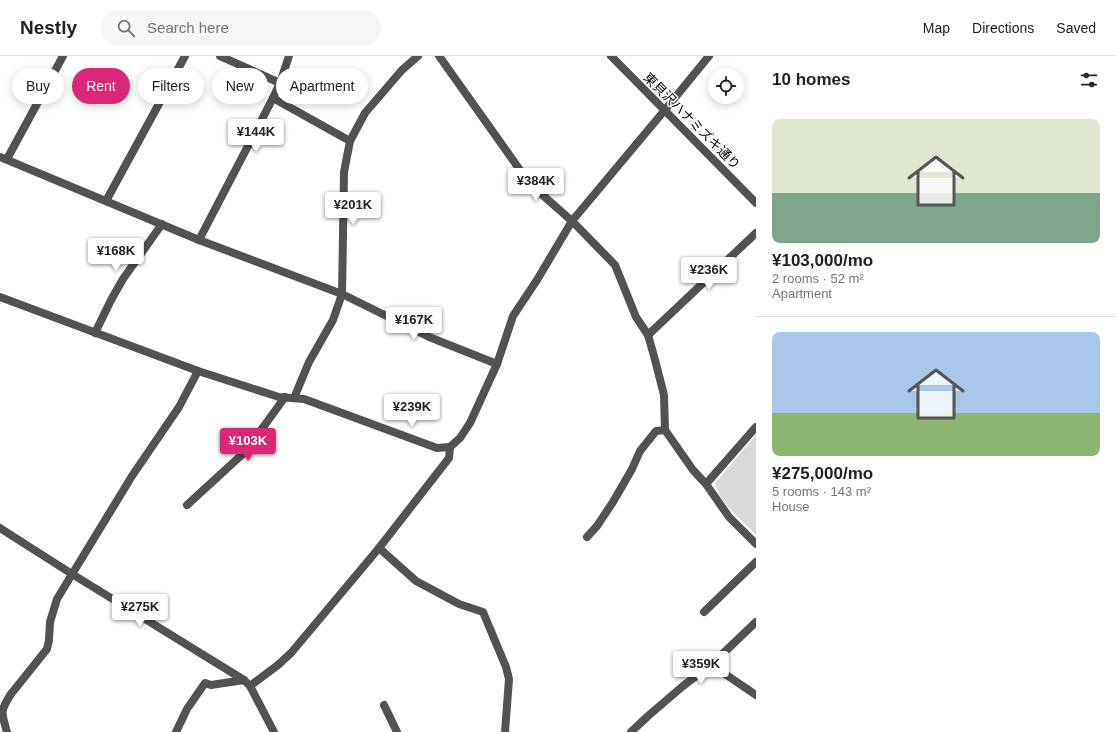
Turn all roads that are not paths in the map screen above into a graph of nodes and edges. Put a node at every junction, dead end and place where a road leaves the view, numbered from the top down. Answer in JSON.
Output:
{"nodes":[{"id":1,"x":63,"y":56,"type":"edge"},
{"id":2,"x":185,"y":56,"type":"edge"},
{"id":3,"x":220,"y":56,"type":"edge"},
{"id":4,"x":289,"y":56,"type":"edge"},
{"id":5,"x":418,"y":56,"type":"edge"},
{"id":6,"x":439,"y":56,"type":"edge"},
{"id":7,"x":611,"y":56,"type":"edge"},
{"id":8,"x":709,"y":56,"type":"edge"},
{"id":9,"x":285,"y":68,"type":"edge"},
{"id":10,"x":276,"y":81,"type":"edge"},
{"id":11,"x":276,"y":92,"type":"edge"},
{"id":12,"x":273,"y":98,"type":"junction"},
{"id":13,"x":664,"y":111,"type":"junction"},
{"id":14,"x":350,"y":141,"type":"junction"},
{"id":15,"x":3,"y":158,"type":"edge"},
{"id":16,"x":106,"y":201,"type":"junction"},
{"id":17,"x":756,"y":203,"type":"edge"},
{"id":18,"x":572,"y":221,"type":"junction"},
{"id":19,"x":162,"y":224,"type":"junction"},
{"id":20,"x":756,"y":233,"type":"edge"},
{"id":21,"x":199,"y":240,"type":"junction"},
{"id":22,"x":342,"y":294,"type":"junction"},
{"id":23,"x":0,"y":297,"type":"edge"},
{"id":24,"x":95,"y":333,"type":"junction"},
{"id":25,"x":648,"y":335,"type":"junction"},
{"id":26,"x":497,"y":364,"type":"junction"},
{"id":27,"x":198,"y":371,"type":"junction"},
{"id":28,"x":289,"y":398,"type":"junction"},
{"id":29,"x":756,"y":427,"type":"edge"},
{"id":30,"x":664,"y":430,"type":"junction"},
{"id":31,"x":450,"y":447,"type":"junction"},
{"id":32,"x":706,"y":484,"type":"junction"},
{"id":33,"x":187,"y":505,"type":"dead end"},
{"id":34,"x":0,"y":528,"type":"edge"},
{"id":35,"x":587,"y":537,"type":"dead end"},
{"id":36,"x":756,"y":544,"type":"edge"},
{"id":37,"x":379,"y":548,"type":"junction"},
{"id":38,"x":756,"y":562,"type":"edge"},
{"id":39,"x":72,"y":574,"type":"junction"},
{"id":40,"x":704,"y":612,"type":"dead end"},
{"id":41,"x":756,"y":622,"type":"edge"},
{"id":42,"x":712,"y":664,"type":"junction"},
{"id":43,"x":247,"y":683,"type":"junction"},
{"id":44,"x":756,"y":695,"type":"edge"},
{"id":45,"x":2,"y":700,"type":"edge"},
{"id":46,"x":384,"y":705,"type":"dead end"},
{"id":47,"x":7,"y":732,"type":"edge"},
{"id":48,"x":176,"y":732,"type":"edge"},
{"id":49,"x":274,"y":732,"type":"edge"},
{"id":50,"x":397,"y":732,"type":"edge"},
{"id":51,"x":505,"y":732,"type":"edge"},
{"id":52,"x":631,"y":732,"type":"edge"}],
"edges":[{"from":1,"to":15,"type":"street"},
{"from":2,"to":16,"type":"street"},
{"from":3,"to":10,"type":"street"},
{"from":4,"to":9,"type":"street"},
{"from":5,"to":14,"type":"street"},
{"from":6,"to":18,"type":"street"},
{"from":7,"to":13,"type":"street","name":"東貝沢ハナミズキ通り"},
{"from":8,"to":13,"type":"street"},
{"from":11,"to":12,"type":"street"},
{"from":12,"to":14,"type":"street"},
{"from":12,"to":21,"type":"street"},
{"from":13,"to":17,"type":"street","name":"東貝沢ハナミズキ通り"},
{"from":13,"to":18,"type":"street"},
{"from":14,"to":22,"type":"street"},
{"from":15,"to":16,"type":"street"},
{"from":16,"to":19,"type":"street"},
{"from":18,"to":25,"type":"street"},
{"from":18,"to":26,"type":"street"},
{"from":19,"to":21,"type":"street"},
{"from":19,"to":24,"type":"street"},
{"from":20,"to":25,"type":"street"},
{"from":21,"to":22,"type":"street"},
{"from":22,"to":26,"type":"street"},
{"from":22,"to":28,"type":"street"},
{"from":23,"to":24,"type":"street"},
{"from":24,"to":27,"type":"street"},
{"from":25,"to":30,"type":"street"},
{"from":26,"to":31,"type":"street"},
{"from":27,"to":28,"type":"street"},
{"from":27,"to":39,"type":"street"},
{"from":28,"to":31,"type":"street"},
{"from":28,"to":33,"type":"street"},
{"from":29,"to":32,"type":"street"},
{"from":30,"to":32,"type":"street"},
{"from":30,"to":35,"type":"street"},
{"from":31,"to":37,"type":"street"},
{"from":32,"to":36,"type":"street"},
{"from":34,"to":39,"type":"street"},
{"from":37,"to":43,"type":"street"},
{"from":37,"to":51,"type":"street"},
{"from":38,"to":40,"type":"street"},
{"from":39,"to":43,"type":"street"},
{"from":39,"to":45,"type":"street"},
{"from":41,"to":42,"type":"street"},
{"from":42,"to":44,"type":"street"},
{"from":42,"to":52,"type":"street"},
{"from":43,"to":48,"type":"street"},
{"from":43,"to":49,"type":"street"},
{"from":45,"to":47,"type":"street"},
{"from":46,"to":50,"type":"street"}]}
